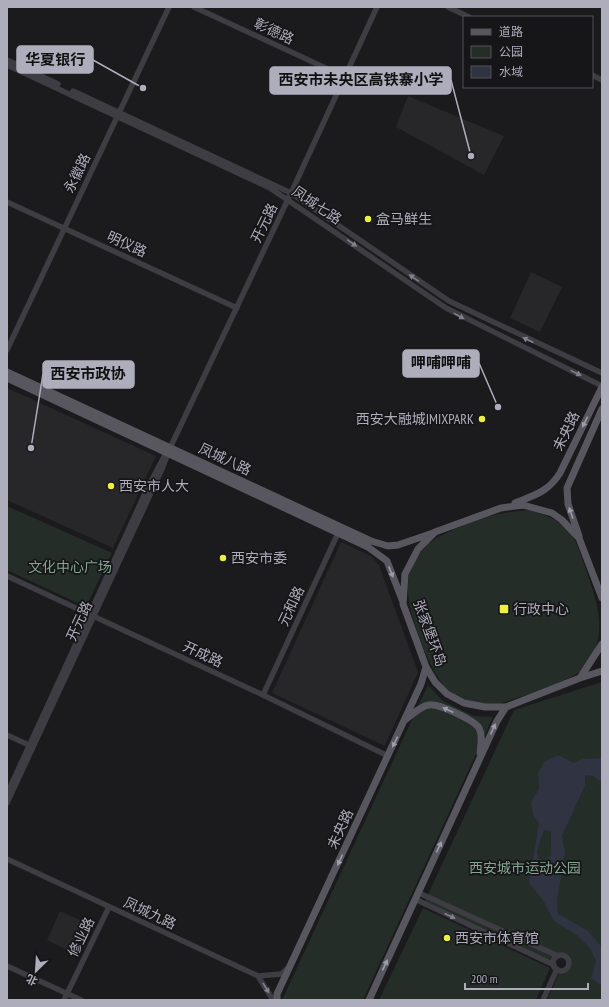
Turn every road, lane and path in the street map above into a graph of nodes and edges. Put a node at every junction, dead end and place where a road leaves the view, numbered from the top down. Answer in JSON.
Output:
{"nodes":[{"id":1,"x":169,"y":7,"type":"edge"},
{"id":2,"x":194,"y":7,"type":"edge"},
{"id":3,"x":377,"y":7,"type":"edge"},
{"id":4,"x":448,"y":7,"type":"edge"},
{"id":5,"x":467,"y":16,"type":"edge"},
{"id":6,"x":7,"y":60,"type":"edge"},
{"id":7,"x":7,"y":65,"type":"edge"},
{"id":8,"x":593,"y":76,"type":"edge"},
{"id":9,"x":344,"y":77,"type":"junction"},
{"id":10,"x":602,"y":80,"type":"edge"},
{"id":11,"x":119,"y":115,"type":"junction"},
{"id":12,"x":291,"y":193,"type":"junction"},
{"id":13,"x":288,"y":199,"type":"junction"},
{"id":14,"x":7,"y":202,"type":"edge"},
{"id":15,"x":63,"y":229,"type":"junction"},
{"id":16,"x":236,"y":308,"type":"junction"},
{"id":17,"x":7,"y":350,"type":"edge"},
{"id":18,"x":7,"y":372,"type":"edge"},
{"id":19,"x":602,"y":373,"type":"edge"},
{"id":20,"x":7,"y":378,"type":"edge"},
{"id":21,"x":602,"y":386,"type":"edge"},
{"id":22,"x":602,"y":410,"type":"edge"},
{"id":23,"x":168,"y":452,"type":"junction"},
{"id":24,"x":501,"y":508,"type":"junction"},
{"id":25,"x":340,"y":530,"type":"junction"},
{"id":26,"x":435,"y":532,"type":"junction"},
{"id":27,"x":579,"y":538,"type":"junction"},
{"id":28,"x":7,"y":576,"type":"edge"},
{"id":29,"x":602,"y":598,"type":"edge"},
{"id":30,"x":403,"y":604,"type":"junction"},
{"id":31,"x":92,"y":616,"type":"junction"},
{"id":32,"x":602,"y":644,"type":"edge"},
{"id":33,"x":426,"y":667,"type":"junction"},
{"id":34,"x":602,"y":671,"type":"edge"},
{"id":35,"x":580,"y":678,"type":"junction"},
{"id":36,"x":263,"y":695,"type":"junction"},
{"id":37,"x":506,"y":707,"type":"junction"},
{"id":38,"x":404,"y":721,"type":"junction"},
{"id":39,"x":7,"y":735,"type":"edge"},
{"id":40,"x":31,"y":746,"type":"junction"},
{"id":41,"x":388,"y":756,"type":"junction"},
{"id":42,"x":480,"y":759,"type":"junction"},
{"id":43,"x":7,"y":794,"type":"edge"},
{"id":44,"x":7,"y":803,"type":"edge"},
{"id":45,"x":7,"y":859,"type":"edge"},
{"id":46,"x":417,"y":896,"type":"junction"},
{"id":47,"x":109,"y":907,"type":"junction"},
{"id":48,"x":558,"y":956,"type":"junction"},
{"id":49,"x":7,"y":966,"type":"edge"},
{"id":50,"x":290,"y":967,"type":"junction"},
{"id":51,"x":555,"y":967,"type":"junction"},
{"id":52,"x":258,"y":976,"type":"junction"},
{"id":53,"x":67,"y":994,"type":"junction"},
{"id":54,"x":64,"y":1000,"type":"edge"},
{"id":55,"x":81,"y":1000,"type":"edge"},
{"id":56,"x":273,"y":1000,"type":"edge"},
{"id":57,"x":276,"y":1000,"type":"edge"},
{"id":58,"x":369,"y":1000,"type":"edge"},
{"id":59,"x":543,"y":1000,"type":"edge"}],
"edges":[{"from":1,"to":11,"type":"street","name":"永徽路"},
{"from":2,"to":9,"type":"street","name":"彰德路"},
{"from":3,"to":9,"type":"street","name":"开元路"},
{"from":4,"to":5,"type":"street"},
{"from":6,"to":11,"type":"street","name":"凤城七路"},
{"from":7,"to":11,"type":"street","name":"凤城七路"},
{"from":8,"to":10,"type":"street"},
{"from":9,"to":12,"type":"street","name":"开元路"},
{"from":11,"to":12,"type":"street","name":"凤城七路"},
{"from":11,"to":13,"type":"street","name":"凤城七路"},
{"from":11,"to":15,"type":"street","name":"永徽路"},
{"from":12,"to":13,"type":"street","name":"开元路"},
{"from":19,"to":12,"type":"street","name":"凤城七路","one_way":true},
{"from":13,"to":16,"type":"street","name":"开元路"},
{"from":13,"to":21,"type":"street","name":"凤城七路","one_way":true},
{"from":14,"to":15,"type":"street","name":"明仪路"},
{"from":15,"to":16,"type":"street","name":"明仪路"},
{"from":15,"to":17,"type":"street","name":"永徽路"},
{"from":16,"to":23,"type":"street","name":"开元路"},
{"from":18,"to":23,"type":"main road","name":"凤城八路"},
{"from":20,"to":23,"type":"main road","name":"凤城八路"},
{"from":21,"to":24,"type":"main road","name":"未央路","one_way":true},
{"from":27,"to":22,"type":"main road","name":"未央路","one_way":true},
{"from":23,"to":25,"type":"main road","name":"凤城八路"},
{"from":23,"to":31,"type":"street","name":"开元路"},
{"from":24,"to":26,"type":"main road","name":"张家堡环岛"},
{"from":24,"to":27,"type":"main road","name":"张家堡环岛"},
{"from":25,"to":26,"type":"main road","name":"凤城八路"},
{"from":25,"to":30,"type":"main road","name":"凤城八路","one_way":true},
{"from":25,"to":36,"type":"street","name":"元和路"},
{"from":26,"to":30,"type":"main road","name":"张家堡环岛"},
{"from":27,"to":29,"type":"main road","name":"张家堡环岛"},
{"from":28,"to":31,"type":"street","name":"开成路"},
{"from":30,"to":33,"type":"main road","name":"张家堡环岛"},
{"from":31,"to":36,"type":"street","name":"开成路"},
{"from":31,"to":40,"type":"street","name":"开元路"},
{"from":32,"to":35,"type":"main road"},
{"from":33,"to":37,"type":"main road","name":"张家堡环岛"},
{"from":33,"to":38,"type":"main road","name":"未央路"},
{"from":34,"to":35,"type":"main road"},
{"from":35,"to":37,"type":"main road","name":"张家堡环岛"},
{"from":36,"to":41,"type":"street","name":"开成路"},
{"from":42,"to":37,"type":"main road","one_way":true},
{"from":38,"to":41,"type":"main road","name":"未央路","one_way":true},
{"from":42,"to":38,"type":"main road","one_way":true},
{"from":39,"to":40,"type":"street"},
{"from":40,"to":43,"type":"street","name":"开元路"},
{"from":40,"to":44,"type":"street","name":"开元路"},
{"from":41,"to":50,"type":"main road","name":"未央路","one_way":true},
{"from":46,"to":42,"type":"main road","one_way":true},
{"from":45,"to":47,"type":"street","name":"凤城九路"},
{"from":46,"to":48,"type":"street"},
{"from":46,"to":51,"type":"street","one_way":true},
{"from":58,"to":46,"type":"main road","one_way":true},
{"from":47,"to":52,"type":"street","name":"凤城九路"},
{"from":47,"to":53,"type":"street","name":"修业路"},
{"from":48,"to":51,"type":"street"},
{"from":48,"to":51,"type":"street"},
{"from":49,"to":53,"type":"street"},
{"from":50,"to":52,"type":"street"},
{"from":50,"to":57,"type":"main road","name":"未央路"},
{"from":51,"to":59,"type":"street"},
{"from":52,"to":56,"type":"street","one_way":true},
{"from":53,"to":54,"type":"street","name":"修业路"},
{"from":53,"to":55,"type":"street"}]}
